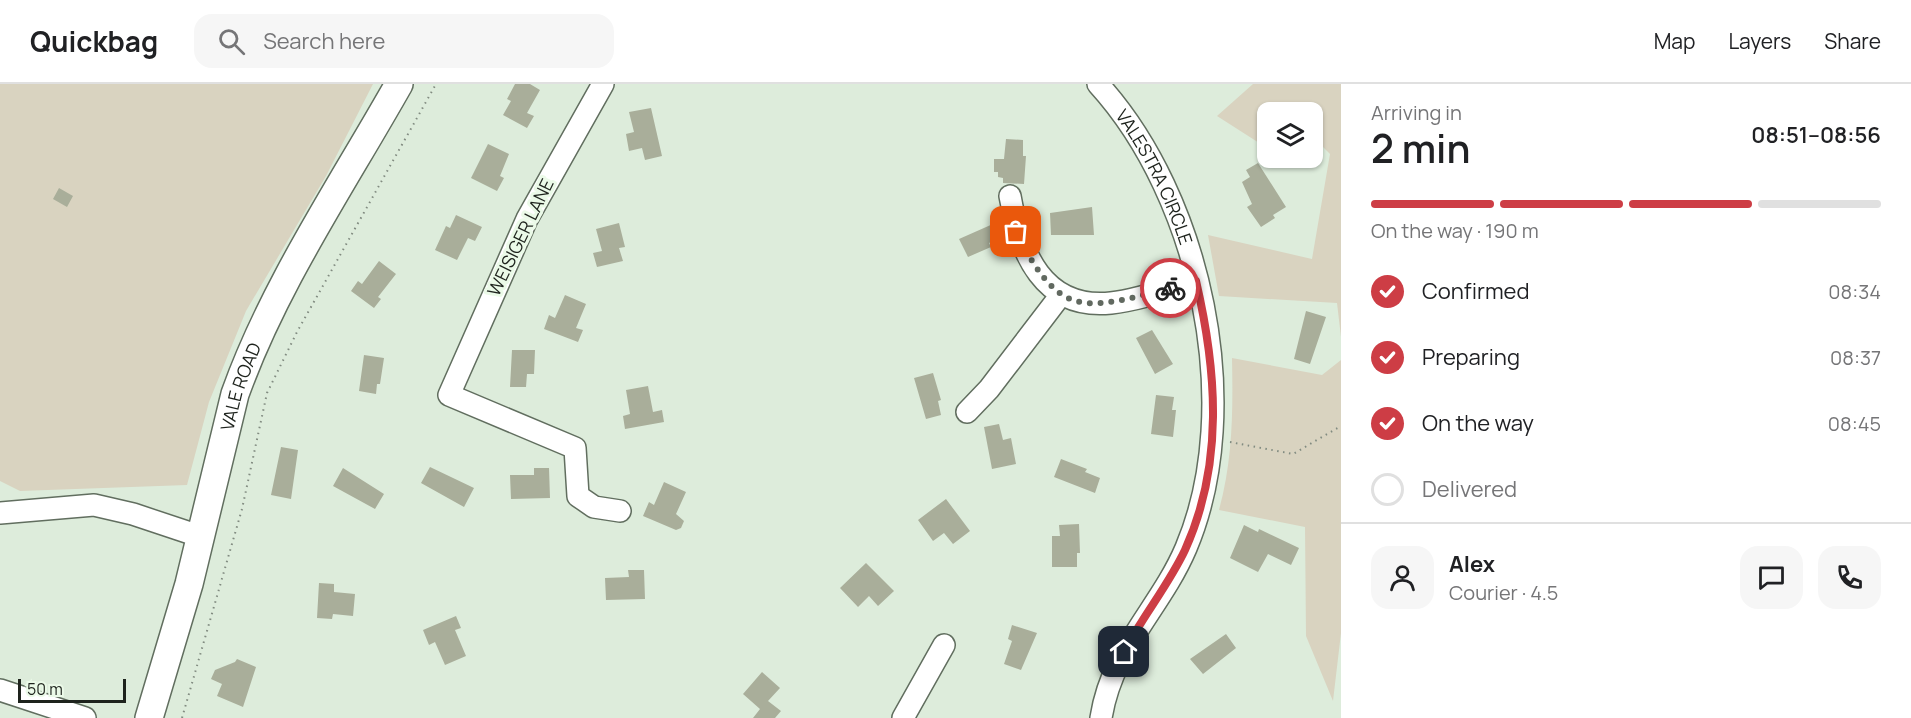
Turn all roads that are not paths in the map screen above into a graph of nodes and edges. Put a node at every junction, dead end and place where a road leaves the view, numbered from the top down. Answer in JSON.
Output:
{"nodes":[{"id":1,"x":399,"y":84,"type":"edge"},
{"id":2,"x":603,"y":84,"type":"edge"},
{"id":3,"x":1098,"y":84,"type":"edge"},
{"id":4,"x":1010,"y":196,"type":"dead end"},
{"id":5,"x":1196,"y":281,"type":"junction"},
{"id":6,"x":1060,"y":296,"type":"junction"},
{"id":7,"x":967,"y":412,"type":"dead end"},
{"id":8,"x":620,"y":511,"type":"dead end"},
{"id":9,"x":0,"y":513,"type":"edge"},
{"id":10,"x":202,"y":537,"type":"junction"},
{"id":11,"x":944,"y":645,"type":"dead end"},
{"id":12,"x":0,"y":690,"type":"edge"},
{"id":13,"x":80,"y":717,"type":"edge"},
{"id":14,"x":149,"y":718,"type":"edge"},
{"id":15,"x":903,"y":718,"type":"edge"},
{"id":16,"x":1101,"y":718,"type":"edge"}],
"edges":[{"from":1,"to":10,"type":"main road","name":"VALE ROAD"},
{"from":2,"to":8,"type":"street","name":"WEISIGER LANE"},
{"from":3,"to":5,"type":"street","name":"VALESTRA CIRCLE"},
{"from":4,"to":6,"type":"street"},
{"from":5,"to":6,"type":"street"},
{"from":5,"to":16,"type":"street","name":"VALESTRA CIRCLE"},
{"from":6,"to":7,"type":"street"},
{"from":9,"to":10,"type":"street"},
{"from":10,"to":14,"type":"main road","name":"VALE ROAD"},
{"from":11,"to":15,"type":"street"},
{"from":12,"to":13,"type":"street"}]}
